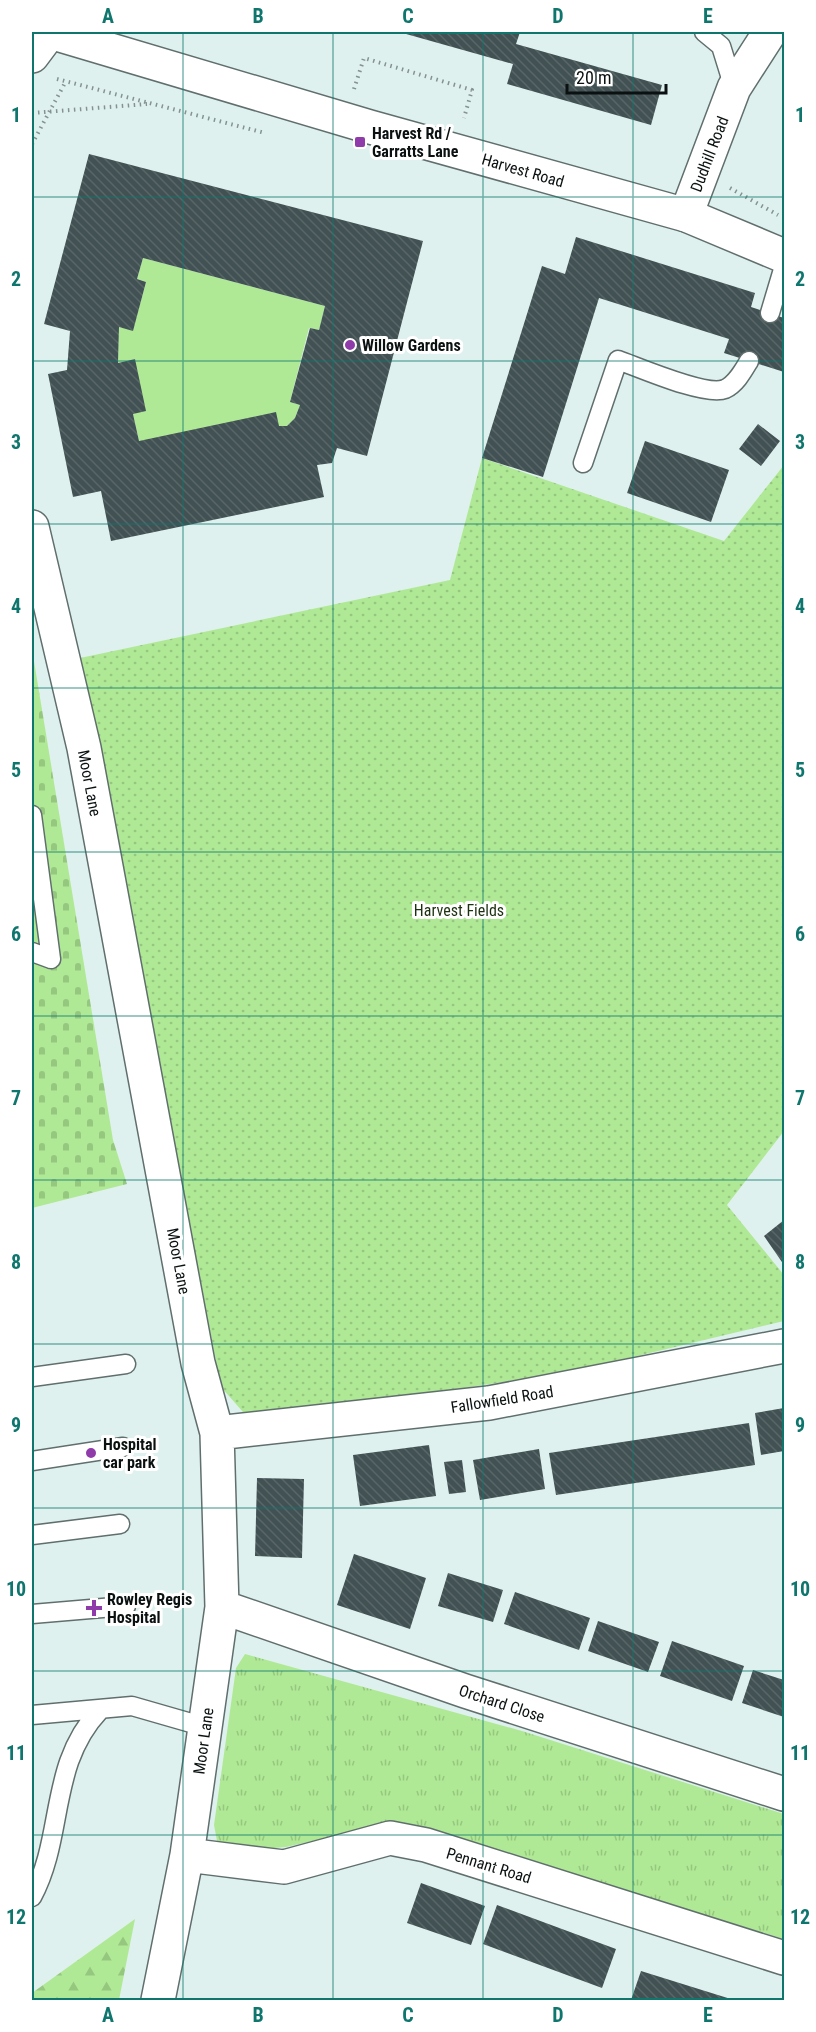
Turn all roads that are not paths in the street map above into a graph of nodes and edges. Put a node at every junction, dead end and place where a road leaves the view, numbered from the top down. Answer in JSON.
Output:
{"nodes":[{"id":1,"x":50,"y":32,"type":"edge"},
{"id":2,"x":704,"y":32,"type":"edge"},
{"id":3,"x":770,"y":32,"type":"edge"},
{"id":4,"x":32,"y":56,"type":"edge"},
{"id":5,"x":734,"y":88,"type":"junction"},
{"id":6,"x":686,"y":215,"type":"junction"},
{"id":7,"x":784,"y":256,"type":"edge"},
{"id":8,"x":784,"y":266,"type":"edge"},
{"id":9,"x":770,"y":313,"type":"dead end"},
{"id":10,"x":749,"y":361,"type":"dead end"},
{"id":11,"x":583,"y":463,"type":"dead end"},
{"id":12,"x":32,"y":527,"type":"edge"},
{"id":13,"x":32,"y":815,"type":"edge"},
{"id":14,"x":32,"y":952,"type":"edge"},
{"id":15,"x":32,"y":957,"type":"edge"},
{"id":16,"x":51,"y":959,"type":"junction"},
{"id":17,"x":784,"y":1346,"type":"edge"},
{"id":18,"x":126,"y":1364,"type":"dead end"},
{"id":19,"x":32,"y":1377,"type":"edge"},
{"id":20,"x":217,"y":1433,"type":"junction"},
{"id":21,"x":123,"y":1447,"type":"dead end"},
{"id":22,"x":32,"y":1461,"type":"edge"},
{"id":23,"x":120,"y":1524,"type":"dead end"},
{"id":24,"x":32,"y":1535,"type":"edge"},
{"id":25,"x":126,"y":1606,"type":"dead end"},
{"id":26,"x":222,"y":1607,"type":"junction"},
{"id":27,"x":32,"y":1614,"type":"edge"},
{"id":28,"x":100,"y":1710,"type":"junction"},
{"id":29,"x":32,"y":1715,"type":"edge"},
{"id":30,"x":205,"y":1727,"type":"junction"},
{"id":31,"x":784,"y":1794,"type":"edge"},
{"id":32,"x":187,"y":1855,"type":"junction"},
{"id":33,"x":32,"y":1898,"type":"edge"},
{"id":34,"x":784,"y":1958,"type":"edge"},
{"id":35,"x":158,"y":2001,"type":"edge"}],
"edges":[{"from":1,"to":4,"type":"street"},
{"from":1,"to":6,"type":"street","name":"Harvest Road"},
{"from":2,"to":5,"type":"lane"},
{"from":3,"to":5,"type":"street","name":"Dudhill Road"},
{"from":5,"to":6,"type":"street","name":"Dudhill Road"},
{"from":6,"to":7,"type":"street","name":"Harvest Road"},
{"from":8,"to":9,"type":"lane"},
{"from":10,"to":11,"type":"lane"},
{"from":12,"to":20,"type":"street","name":"Moor Lane"},
{"from":13,"to":16,"type":"lane"},
{"from":14,"to":16,"type":"lane"},
{"from":15,"to":16,"type":"lane"},
{"from":17,"to":20,"type":"street","name":"Fallowfield Road"},
{"from":18,"to":19,"type":"lane"},
{"from":20,"to":26,"type":"street","name":"Moor Lane"},
{"from":21,"to":22,"type":"lane"},
{"from":23,"to":24,"type":"lane"},
{"from":25,"to":27,"type":"lane"},
{"from":26,"to":30,"type":"street","name":"Moor Lane"},
{"from":26,"to":31,"type":"street","name":"Orchard Close"},
{"from":28,"to":29,"type":"lane"},
{"from":28,"to":30,"type":"lane"},
{"from":28,"to":33,"type":"lane"},
{"from":30,"to":32,"type":"street","name":"Moor Lane"},
{"from":32,"to":34,"type":"street","name":"Pennant Road"},
{"from":32,"to":35,"type":"street","name":"Moor Lane"}]}
